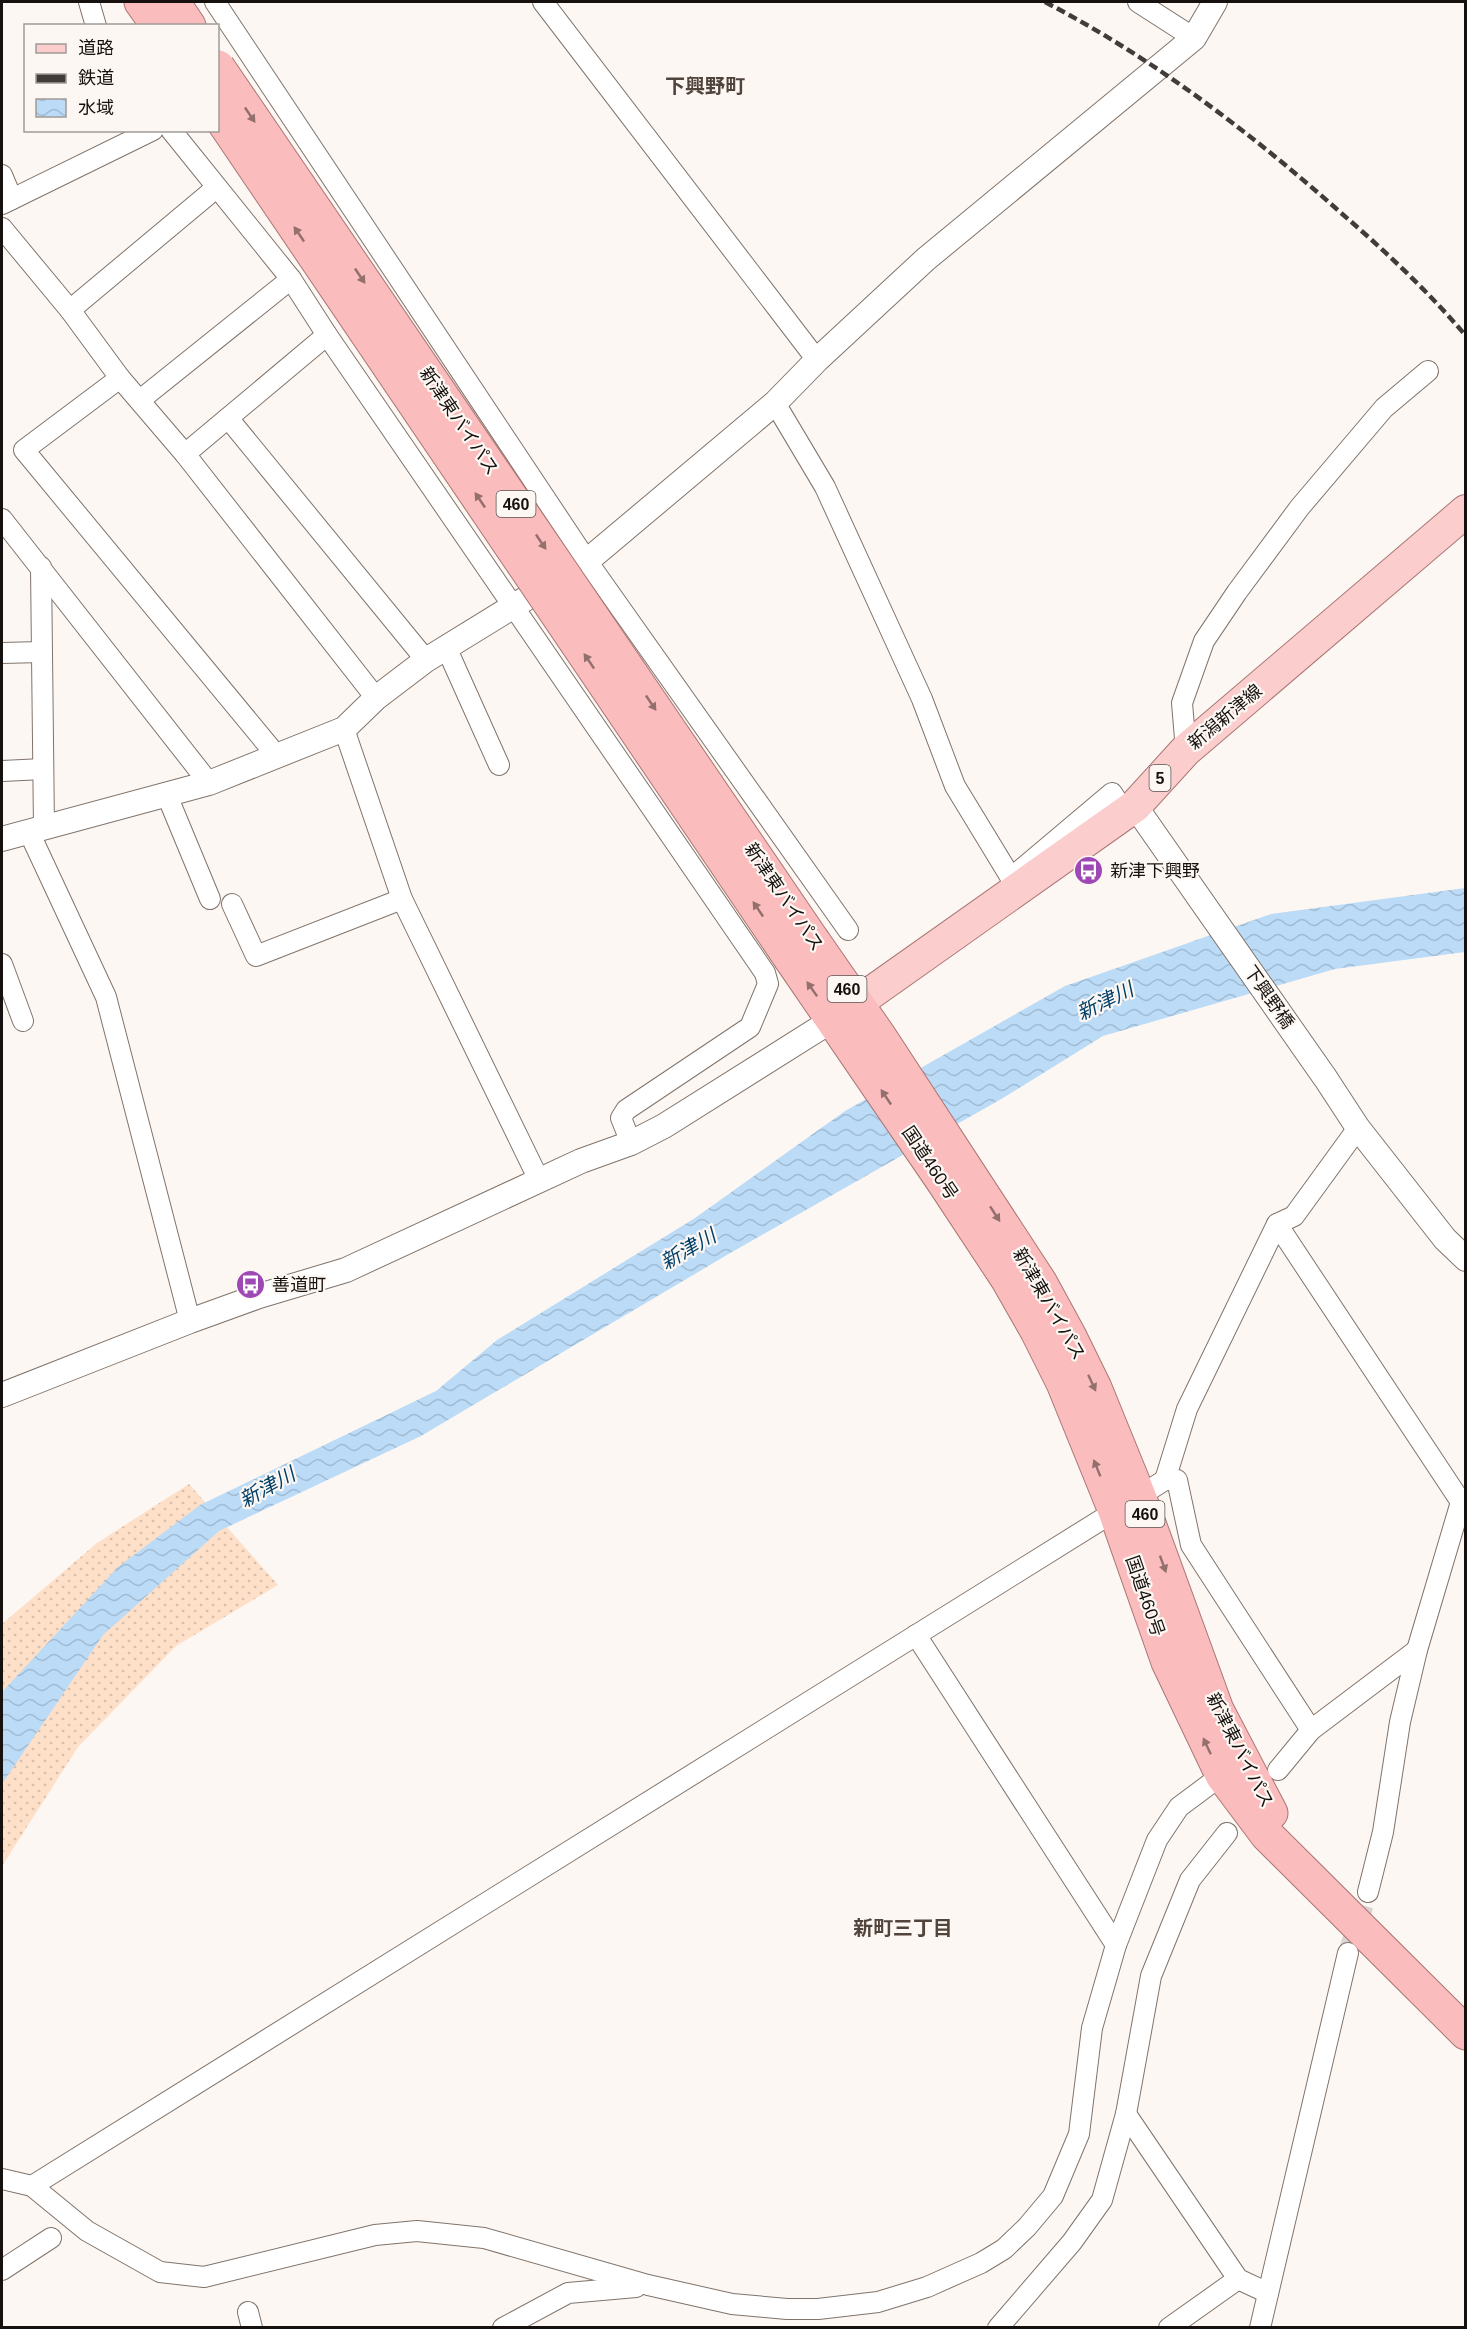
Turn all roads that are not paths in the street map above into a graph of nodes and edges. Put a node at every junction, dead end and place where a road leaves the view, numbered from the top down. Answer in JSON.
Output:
{"nodes":[{"id":1,"x":88,"y":2,"type":"edge"},
{"id":2,"x":141,"y":2,"type":"edge"},
{"id":3,"x":173,"y":2,"type":"edge"},
{"id":4,"x":215,"y":2,"type":"edge"},
{"id":5,"x":543,"y":2,"type":"edge"},
{"id":6,"x":1138,"y":2,"type":"edge"},
{"id":7,"x":1215,"y":2,"type":"edge"},
{"id":8,"x":95,"y":24,"type":"edge"},
{"id":9,"x":157,"y":24,"type":"edge"},
{"id":10,"x":188,"y":24,"type":"edge"},
{"id":11,"x":1194,"y":38,"type":"junction"},
{"id":12,"x":219,"y":69,"type":"edge"},
{"id":13,"x":219,"y":115,"type":"edge"},
{"id":14,"x":149,"y":132,"type":"edge"},
{"id":15,"x":173,"y":132,"type":"edge"},
{"id":16,"x":2,"y":175,"type":"edge"},
{"id":17,"x":216,"y":188,"type":"junction"},
{"id":18,"x":7,"y":202,"type":"edge"},
{"id":19,"x":2,"y":228,"type":"edge"},
{"id":20,"x":291,"y":279,"type":"junction"},
{"id":21,"x":70,"y":310,"type":"junction"},
{"id":22,"x":327,"y":335,"type":"junction"},
{"id":23,"x":817,"y":360,"type":"junction"},
{"id":24,"x":1428,"y":370,"type":"dead end"},
{"id":25,"x":120,"y":378,"type":"junction"},
{"id":26,"x":140,"y":400,"type":"junction"},
{"id":27,"x":775,"y":403,"type":"junction"},
{"id":28,"x":228,"y":418,"type":"junction"},
{"id":29,"x":185,"y":454,"type":"junction"},
{"id":30,"x":1466,"y":511,"type":"edge"},
{"id":31,"x":2,"y":519,"type":"edge"},
{"id":32,"x":587,"y":561,"type":"junction"},
{"id":33,"x":41,"y":567,"type":"junction"},
{"id":34,"x":514,"y":607,"type":"junction"},
{"id":35,"x":41,"y":652,"type":"junction"},
{"id":36,"x":2,"y":653,"type":"edge"},
{"id":37,"x":436,"y":654,"type":"junction"},
{"id":38,"x":376,"y":698,"type":"junction"},
{"id":39,"x":344,"y":729,"type":"junction"},
{"id":40,"x":1186,"y":750,"type":"junction"},
{"id":41,"x":277,"y":756,"type":"junction"},
{"id":42,"x":499,"y":765,"type":"dead end"},
{"id":43,"x":43,"y":769,"type":"junction"},
{"id":44,"x":2,"y":771,"type":"edge"},
{"id":45,"x":209,"y":783,"type":"junction"},
{"id":46,"x":166,"y":793,"type":"junction"},
{"id":47,"x":1130,"y":809,"type":"junction"},
{"id":48,"x":37,"y":830,"type":"junction"},
{"id":49,"x":2,"y":839,"type":"edge"},
{"id":50,"x":210,"y":898,"type":"dead end"},
{"id":51,"x":402,"y":899,"type":"junction"},
{"id":52,"x":232,"y":904,"type":"dead end"},
{"id":53,"x":848,"y":930,"type":"dead end"},
{"id":54,"x":802,"y":950,"type":"junction"},
{"id":55,"x":2,"y":964,"type":"edge"},
{"id":56,"x":845,"y":1011,"type":"junction"},
{"id":57,"x":23,"y":1021,"type":"dead end"},
{"id":58,"x":1358,"y":1128,"type":"junction"},
{"id":59,"x":631,"y":1143,"type":"junction"},
{"id":60,"x":539,"y":1180,"type":"junction"},
{"id":61,"x":1277,"y":1224,"type":"junction"},
{"id":62,"x":1466,"y":1258,"type":"edge"},
{"id":63,"x":190,"y":1321,"type":"junction"},
{"id":64,"x":2,"y":1395,"type":"edge"},
{"id":65,"x":1140,"y":1496,"type":"junction"},
{"id":66,"x":916,"y":1635,"type":"junction"},
{"id":67,"x":1417,"y":1650,"type":"junction"},
{"id":68,"x":1311,"y":1730,"type":"junction"},
{"id":69,"x":1278,"y":1770,"type":"dead end"},
{"id":70,"x":1222,"y":1775,"type":"junction"},
{"id":71,"x":1227,"y":1833,"type":"dead end"},
{"id":72,"x":1308,"y":1874,"type":"junction"},
{"id":73,"x":1368,"y":1892,"type":"tunnel mouth"},
{"id":74,"x":1116,"y":1945,"type":"junction"},
{"id":75,"x":1348,"y":1953,"type":"tunnel mouth"},
{"id":76,"x":1466,"y":2033,"type":"edge"},
{"id":77,"x":1126,"y":2114,"type":"junction"},
{"id":78,"x":2,"y":2180,"type":"edge"},
{"id":79,"x":32,"y":2186,"type":"junction"},
{"id":80,"x":51,"y":2238,"type":"dead end"},
{"id":81,"x":2,"y":2270,"type":"edge"},
{"id":82,"x":1238,"y":2279,"type":"junction"},
{"id":83,"x":648,"y":2285,"type":"junction"},
{"id":84,"x":1268,"y":2293,"type":"junction"},
{"id":85,"x":503,"y":2328,"type":"edge"},
{"id":86,"x":998,"y":2328,"type":"edge"},
{"id":87,"x":1169,"y":2328,"type":"edge"},
{"id":88,"x":1260,"y":2328,"type":"edge"}],
"edges":[{"from":1,"to":8,"type":"street"},
{"from":2,"to":9,"type":"highway"},
{"from":3,"to":10,"type":"highway"},
{"from":4,"to":32,"type":"street"},
{"from":5,"to":23,"type":"street"},
{"from":6,"to":11,"type":"street"},
{"from":7,"to":11,"type":"street"},
{"from":11,"to":23,"type":"street"},
{"from":12,"to":54,"type":"highway","name":"新津東バイパス","number":"460","one_way":true,"bridge":true},
{"from":54,"to":13,"type":"highway","name":"新津東バイパス","number":"460","one_way":true,"bridge":true},
{"from":14,"to":18,"type":"street"},
{"from":15,"to":17,"type":"street"},
{"from":16,"to":18,"type":"street"},
{"from":17,"to":20,"type":"street"},
{"from":17,"to":21,"type":"street"},
{"from":19,"to":21,"type":"street"},
{"from":20,"to":22,"type":"street"},
{"from":20,"to":26,"type":"street"},
{"from":21,"to":25,"type":"street"},
{"from":22,"to":28,"type":"street"},
{"from":22,"to":34,"type":"street"},
{"from":23,"to":27,"type":"street"},
{"from":24,"to":40,"type":"street"},
{"from":25,"to":26,"type":"street"},
{"from":25,"to":41,"type":"street"},
{"from":26,"to":29,"type":"street"},
{"from":27,"to":32,"type":"street"},
{"from":27,"to":47,"type":"street"},
{"from":28,"to":29,"type":"street"},
{"from":28,"to":37,"type":"street"},
{"from":29,"to":38,"type":"street"},
{"from":30,"to":40,"type":"main road","name":"新潟新津線","number":"5"},
{"from":31,"to":33,"type":"street"},
{"from":32,"to":34,"type":"street"},
{"from":32,"to":53,"type":"street"},
{"from":33,"to":35,"type":"street"},
{"from":33,"to":45,"type":"street"},
{"from":34,"to":37,"type":"street"},
{"from":34,"to":59,"type":"street"},
{"from":35,"to":36,"type":"street"},
{"from":35,"to":43,"type":"street"},
{"from":37,"to":38,"type":"street"},
{"from":37,"to":42,"type":"street"},
{"from":38,"to":39,"type":"street"},
{"from":39,"to":41,"type":"street"},
{"from":39,"to":51,"type":"street"},
{"from":40,"to":47,"type":"main road","name":"新潟新津線","number":"5"},
{"from":41,"to":45,"type":"street"},
{"from":43,"to":44,"type":"street"},
{"from":43,"to":48,"type":"street"},
{"from":45,"to":46,"type":"street"},
{"from":46,"to":48,"type":"street"},
{"from":46,"to":50,"type":"street"},
{"from":47,"to":56,"type":"main road","name":"新潟新津線","number":"5"},
{"from":47,"to":58,"type":"street","name":"下興野橋"},
{"from":48,"to":49,"type":"street"},
{"from":48,"to":63,"type":"street"},
{"from":51,"to":52,"type":"street"},
{"from":51,"to":60,"type":"street"},
{"from":54,"to":56,"type":"highway","name":"新津東バイパス","number":"460"},
{"from":55,"to":57,"type":"street"},
{"from":56,"to":59,"type":"street"},
{"from":56,"to":65,"type":"highway","name":"国道460号","number":"460"},
{"from":58,"to":61,"type":"street"},
{"from":58,"to":62,"type":"street","name":"下興野橋"},
{"from":59,"to":60,"type":"street"},
{"from":60,"to":63,"type":"street"},
{"from":61,"to":65,"type":"street"},
{"from":61,"to":67,"type":"street"},
{"from":63,"to":64,"type":"street"},
{"from":65,"to":66,"type":"street"},
{"from":65,"to":68,"type":"street"},
{"from":70,"to":65,"type":"highway","name":"国道460号","number":"460","one_way":true},
{"from":65,"to":72,"type":"highway","name":"新津東バイパス","number":"460","one_way":true},
{"from":66,"to":74,"type":"street"},
{"from":66,"to":79,"type":"street"},
{"from":67,"to":68,"type":"street"},
{"from":67,"to":73,"type":"street"},
{"from":68,"to":69,"type":"street"},
{"from":70,"to":72,"type":"highway","name":"国道460号","number":"460"},
{"from":70,"to":74,"type":"street"},
{"from":71,"to":77,"type":"street"},
{"from":72,"to":76,"type":"highway","name":"国道460号","number":"460"},
{"from":74,"to":83,"type":"street"},
{"from":75,"to":84,"type":"street"},
{"from":77,"to":82,"type":"street"},
{"from":77,"to":86,"type":"street"},
{"from":78,"to":79,"type":"street"},
{"from":79,"to":83,"type":"street"},
{"from":80,"to":81,"type":"street"},
{"from":82,"to":84,"type":"street"},
{"from":82,"to":87,"type":"street"},
{"from":83,"to":85,"type":"street"},
{"from":84,"to":88,"type":"street"}]}
